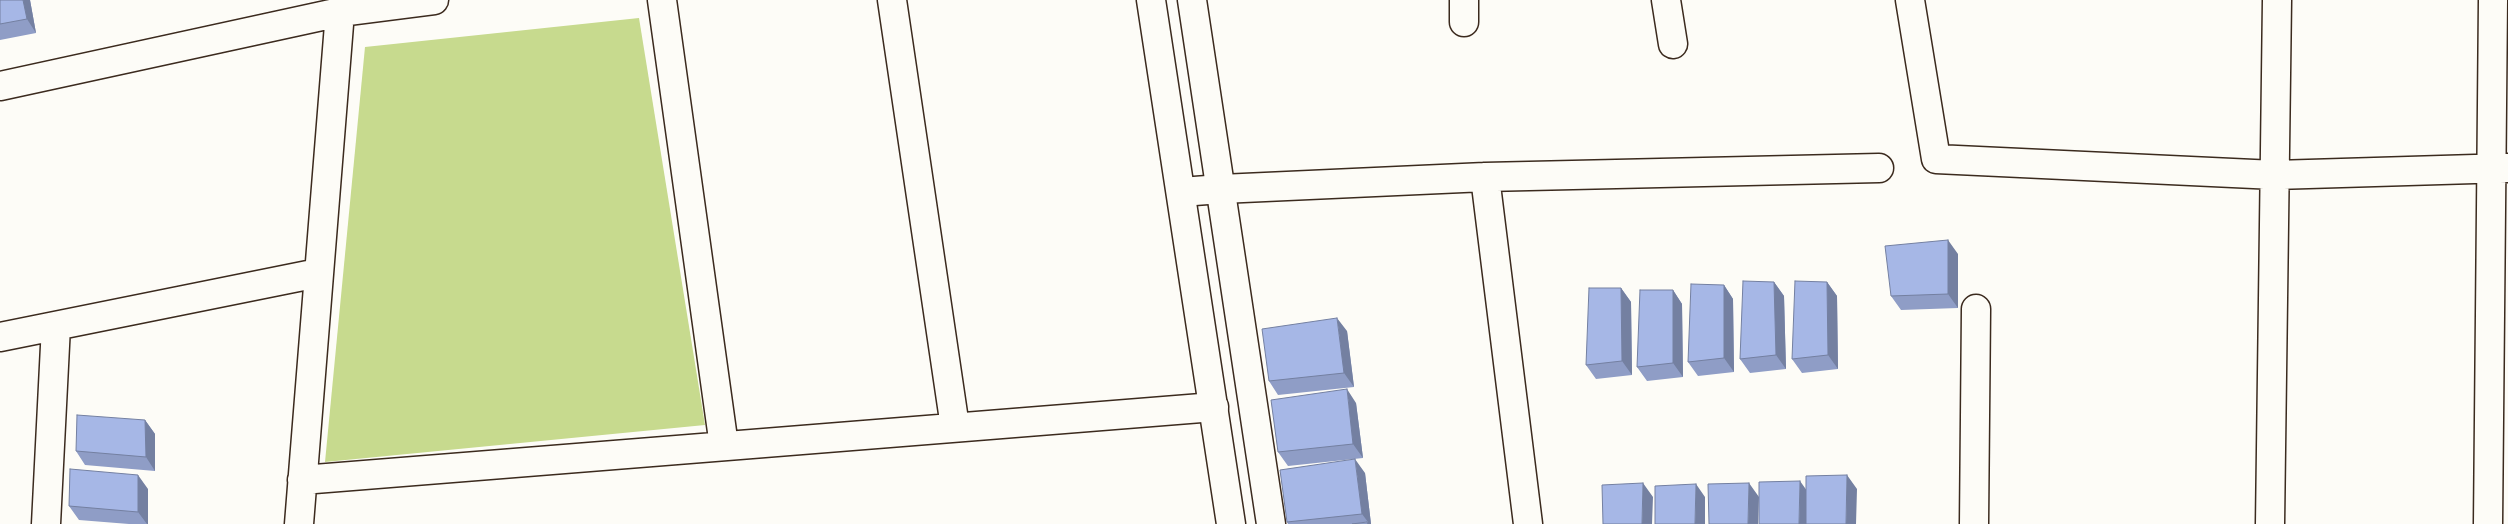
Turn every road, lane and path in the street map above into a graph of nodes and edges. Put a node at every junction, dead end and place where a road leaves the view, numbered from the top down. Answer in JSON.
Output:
{"nodes":[{"id":1,"x":434,"y":0,"type":"edge"},
{"id":2,"x":662,"y":0,"type":"edge"},
{"id":3,"x":892,"y":0,"type":"edge"},
{"id":4,"x":1151,"y":0,"type":"edge"},
{"id":5,"x":1192,"y":0,"type":"edge"},
{"id":6,"x":1666,"y":0,"type":"edge"},
{"id":7,"x":1910,"y":0,"type":"edge"},
{"id":8,"x":2277,"y":0,"type":"edge"},
{"id":9,"x":2493,"y":0,"type":"edge"},
{"id":10,"x":340,"y":12,"type":"junction"},
{"id":11,"x":1673,"y":44,"type":"dead end"},
{"id":12,"x":0,"y":86,"type":"edge"},
{"id":13,"x":1879,"y":168,"type":"dead end"},
{"id":14,"x":2500,"y":168,"type":"edge"},
{"id":15,"x":2275,"y":175,"type":"junction"},
{"id":16,"x":1485,"y":177,"type":"junction"},
{"id":17,"x":1221,"y":189,"type":"junction"},
{"id":18,"x":1181,"y":192,"type":"junction"},
{"id":19,"x":318,"y":273,"type":"junction"},
{"id":20,"x":1976,"y":309,"type":"dead end"},
{"id":21,"x":56,"y":326,"type":"junction"},
{"id":22,"x":0,"y":337,"type":"edge"},
{"id":23,"x":1214,"y":407,"type":"junction"},
{"id":24,"x":955,"y":428,"type":"junction"},
{"id":25,"x":724,"y":446,"type":"junction"},
{"id":26,"x":302,"y":480,"type":"junction"},
{"id":27,"x":46,"y":524,"type":"edge"},
{"id":28,"x":299,"y":524,"type":"edge"},
{"id":29,"x":1231,"y":524,"type":"edge"},
{"id":30,"x":1272,"y":524,"type":"edge"},
{"id":31,"x":1528,"y":524,"type":"edge"},
{"id":32,"x":1974,"y":524,"type":"edge"},
{"id":33,"x":2270,"y":524,"type":"edge"},
{"id":34,"x":2488,"y":524,"type":"edge"}],
"edges":[{"from":1,"to":10,"type":"street"},
{"from":2,"to":25,"type":"street"},
{"from":3,"to":24,"type":"street"},
{"from":4,"to":18,"type":"street"},
{"from":5,"to":17,"type":"street"},
{"from":6,"to":11,"type":"street"},
{"from":7,"to":15,"type":"street"},
{"from":8,"to":15,"type":"street"},
{"from":9,"to":14,"type":"street"},
{"from":10,"to":12,"type":"street"},
{"from":10,"to":19,"type":"street"},
{"from":13,"to":16,"type":"street"},
{"from":14,"to":15,"type":"street"},
{"from":14,"to":34,"type":"street"},
{"from":15,"to":33,"type":"street"},
{"from":16,"to":17,"type":"street"},
{"from":16,"to":31,"type":"street"},
{"from":17,"to":18,"type":"street"},
{"from":17,"to":30,"type":"street"},
{"from":18,"to":23,"type":"street"},
{"from":19,"to":21,"type":"street"},
{"from":19,"to":26,"type":"street"},
{"from":20,"to":32,"type":"street"},
{"from":21,"to":22,"type":"street"},
{"from":21,"to":27,"type":"street"},
{"from":23,"to":24,"type":"street"},
{"from":23,"to":29,"type":"street"},
{"from":24,"to":25,"type":"street"},
{"from":25,"to":26,"type":"street"},
{"from":26,"to":28,"type":"street"}]}
